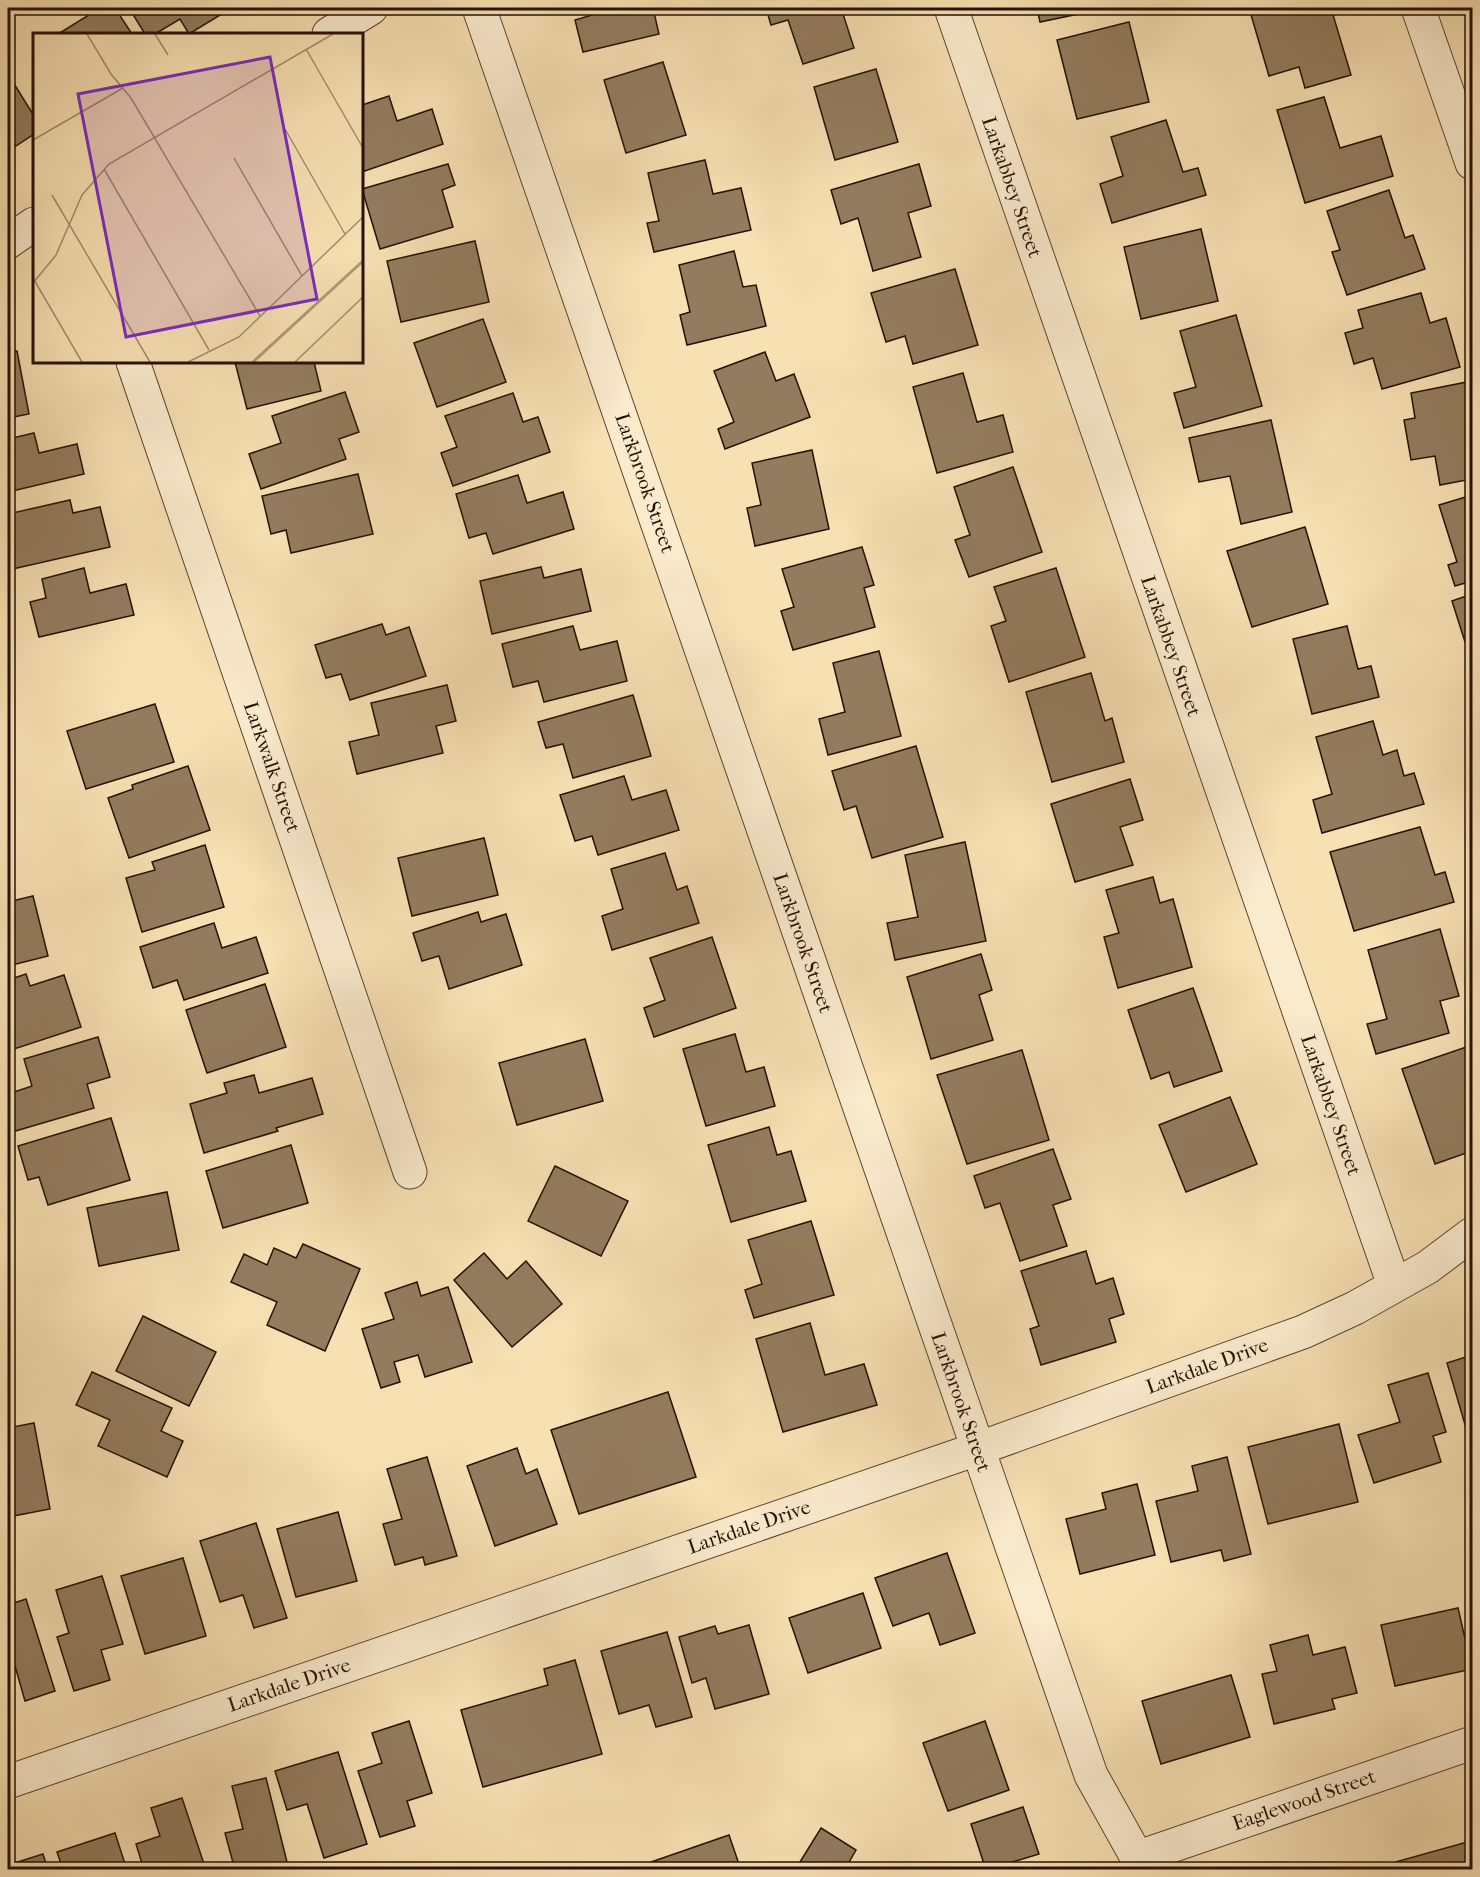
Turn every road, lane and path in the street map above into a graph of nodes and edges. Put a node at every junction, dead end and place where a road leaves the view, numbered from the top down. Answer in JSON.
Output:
{"nodes":[{"id":1,"x":371,"y":8,"type":"edge"},
{"id":2,"x":479,"y":8,"type":"edge"},
{"id":3,"x":951,"y":8,"type":"edge"},
{"id":4,"x":1418,"y":8,"type":"edge"},
{"id":5,"x":331,"y":33,"type":"edge"},
{"id":6,"x":1473,"y":163,"type":"edge"},
{"id":7,"x":33,"y":225,"type":"edge"},
{"id":8,"x":8,"y":242,"type":"edge"},
{"id":9,"x":133,"y":363,"type":"edge"},
{"id":10,"x":410,"y":1172,"type":"dead end"},
{"id":11,"x":1473,"y":1234,"type":"edge"},
{"id":12,"x":1394,"y":1285,"type":"junction"},
{"id":13,"x":977,"y":1449,"type":"junction"},
{"id":14,"x":1473,"y":1743,"type":"edge"},
{"id":15,"x":8,"y":1782,"type":"edge"},
{"id":16,"x":1140,"y":1864,"type":"edge"}],
"edges":[{"from":1,"to":5,"type":"street"},
{"from":2,"to":13,"type":"street","name":"Larkbrook Street"},
{"from":3,"to":12,"type":"street","name":"Larkabbey Street"},
{"from":4,"to":6,"type":"street"},
{"from":7,"to":8,"type":"street"},
{"from":9,"to":10,"type":"street","name":"Larkwalk Street"},
{"from":11,"to":12,"type":"street","name":"Larkdale Drive"},
{"from":12,"to":13,"type":"street","name":"Larkdale Drive"},
{"from":13,"to":15,"type":"street","name":"Larkdale Drive"},
{"from":13,"to":16,"type":"street","name":"Larkbrook Street"},
{"from":14,"to":16,"type":"street","name":"Eaglewood Street"}]}
